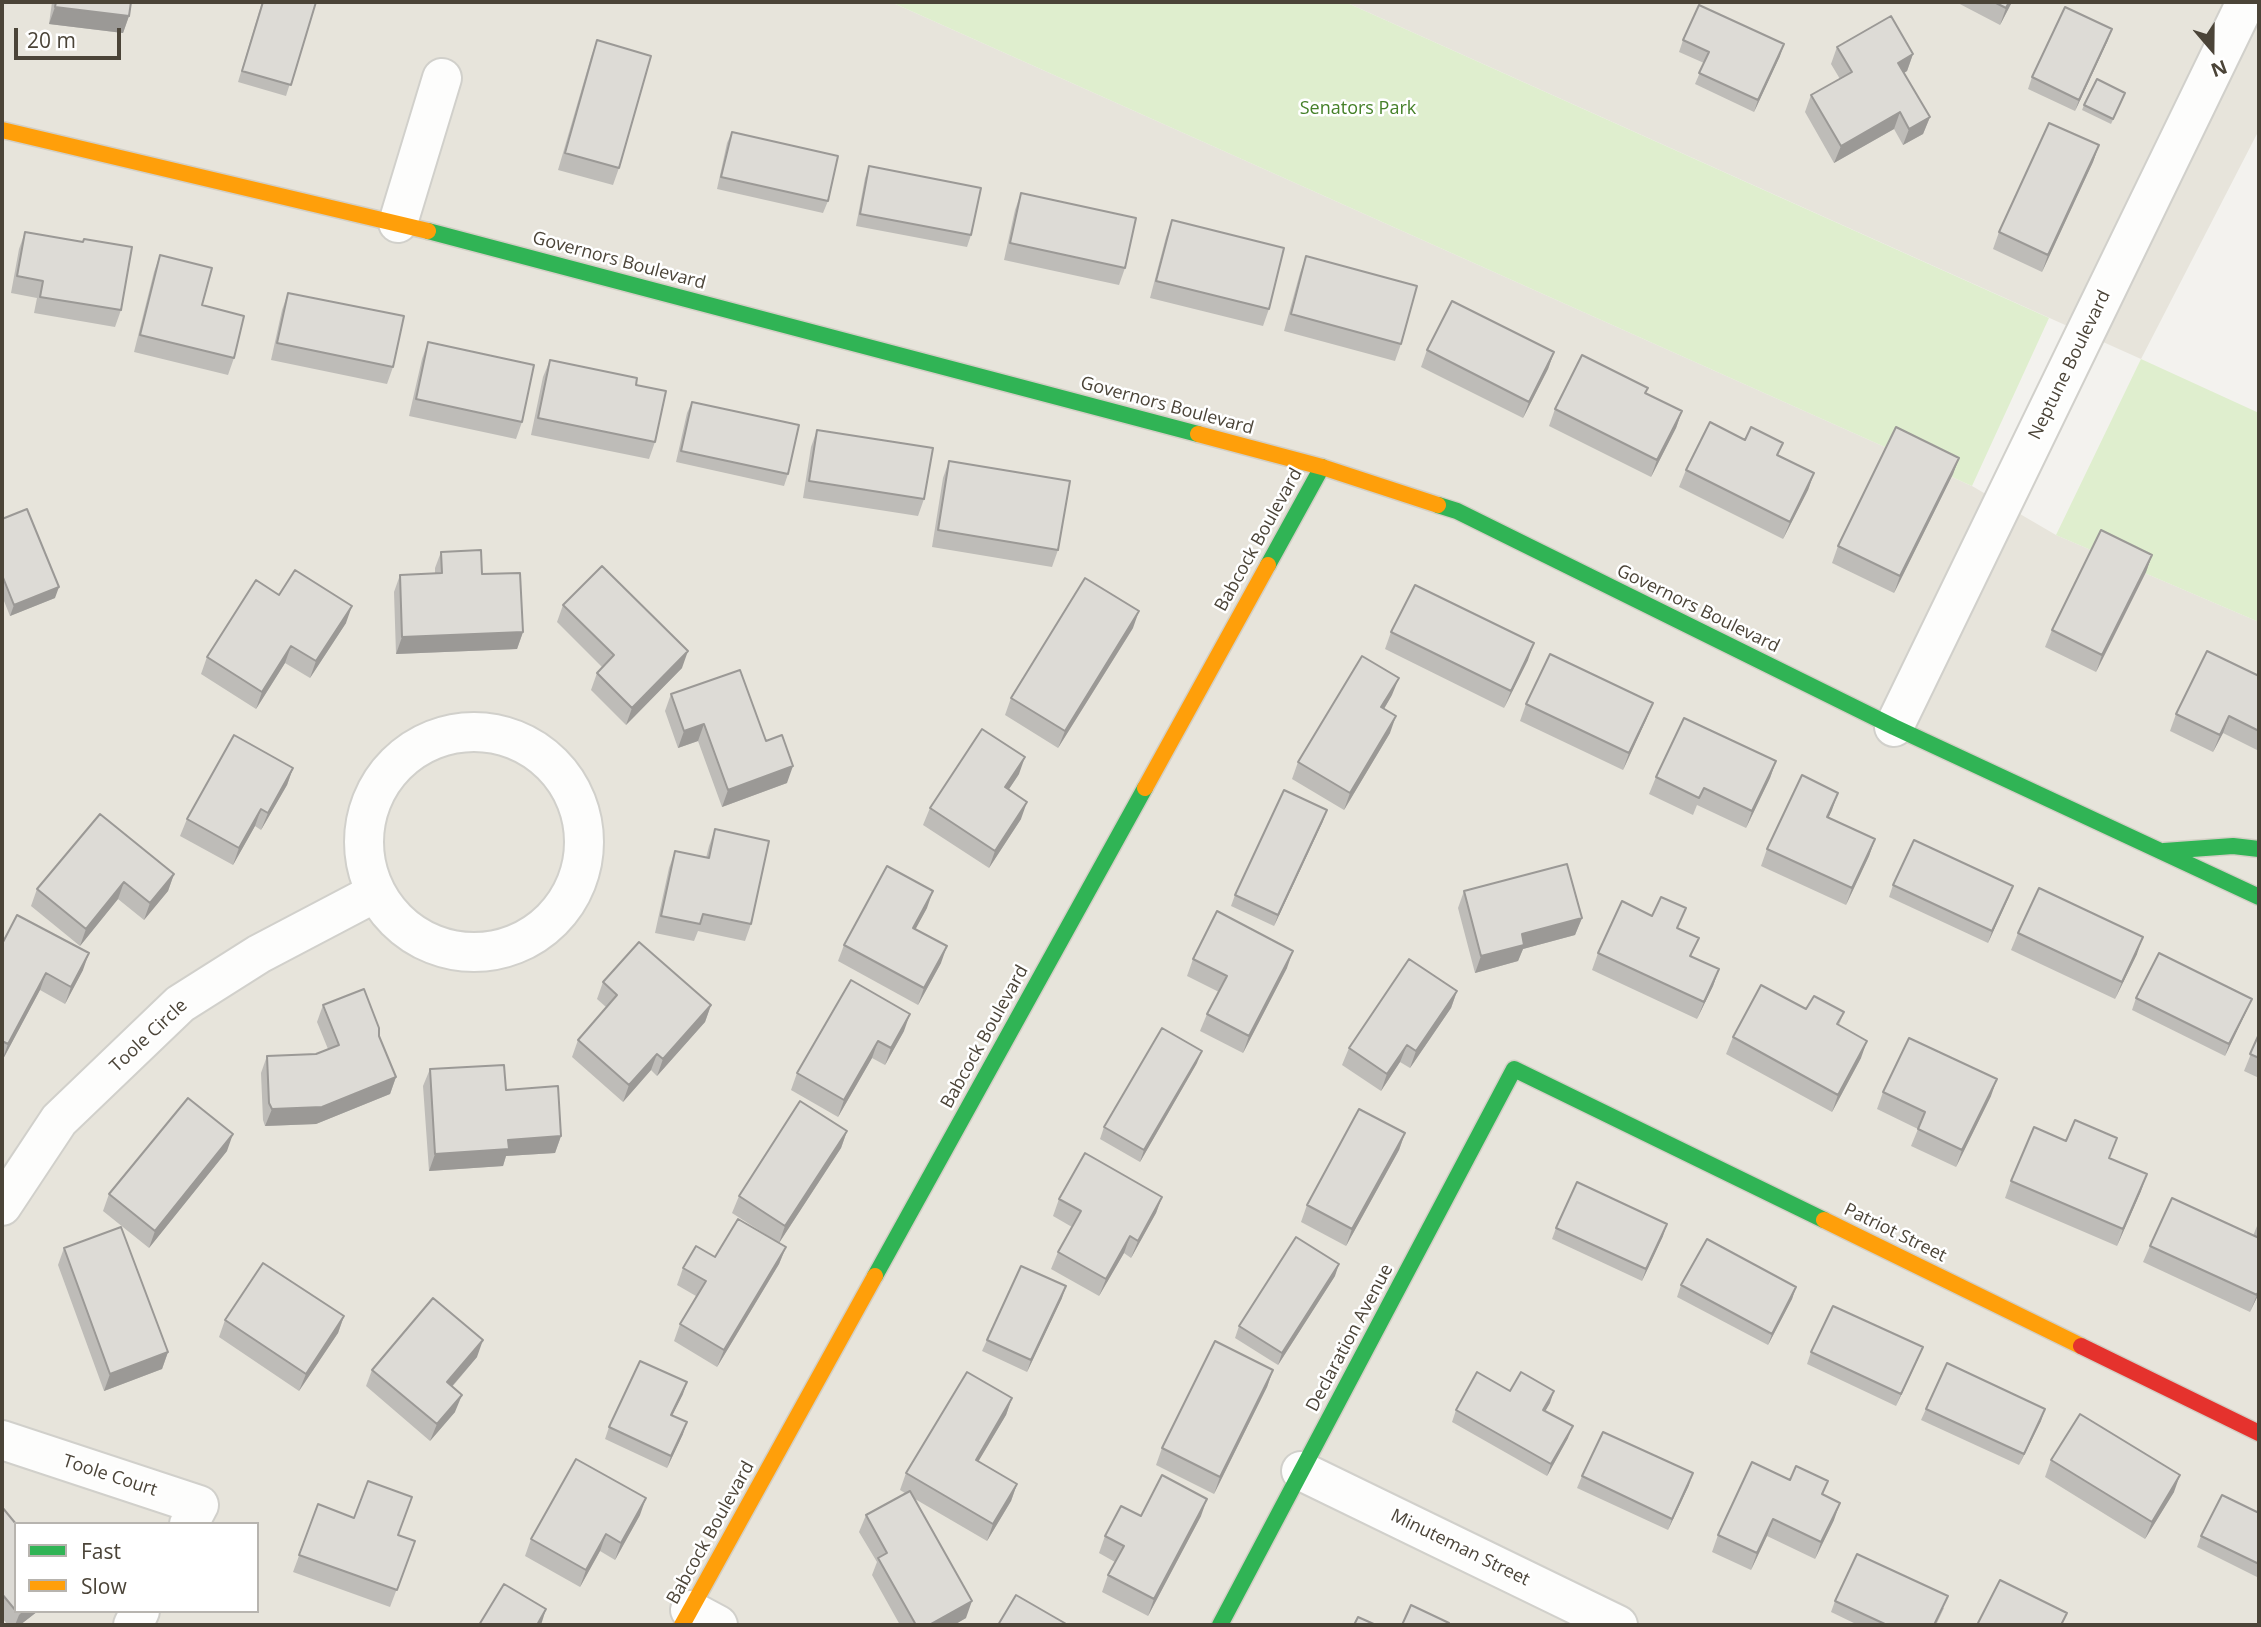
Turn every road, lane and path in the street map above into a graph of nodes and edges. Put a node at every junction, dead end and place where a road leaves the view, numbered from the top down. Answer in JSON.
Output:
{"nodes":[{"id":1,"x":2246,"y":2,"type":"edge"},
{"id":2,"x":442,"y":78,"type":"dead end"},
{"id":3,"x":2,"y":130,"type":"edge"},
{"id":4,"x":398,"y":223,"type":"junction"},
{"id":5,"x":1322,"y":467,"type":"junction"},
{"id":6,"x":1894,"y":727,"type":"junction"},
{"id":7,"x":2259,"y":849,"type":"edge"},
{"id":8,"x":2162,"y":851,"type":"junction"},
{"id":9,"x":374,"y":893,"type":"junction"},
{"id":10,"x":2259,"y":897,"type":"edge"},
{"id":11,"x":1514,"y":1069,"type":"joint"},
{"id":12,"x":2,"y":1206,"type":"edge"},
{"id":13,"x":2259,"y":1433,"type":"edge"},
{"id":14,"x":2,"y":1440,"type":"edge"},
{"id":15,"x":1301,"y":1471,"type":"junction"},
{"id":16,"x":190,"y":1522,"type":"edge"},
{"id":17,"x":697,"y":1620,"type":"edge"},
{"id":18,"x":1220,"y":1625,"type":"edge"},
{"id":19,"x":1618,"y":1625,"type":"edge"}],
"edges":[{"from":1,"to":6,"type":"street","name":"Neptune Boulevard"},
{"from":2,"to":4,"type":"street"},
{"from":3,"to":4,"type":"street","name":"Governors Boulevard"},
{"from":4,"to":5,"type":"street","name":"Governors Boulevard"},
{"from":5,"to":6,"type":"street","name":"Governors Boulevard"},
{"from":5,"to":17,"type":"street","name":"Babcock Boulevard"},
{"from":6,"to":8,"type":"street","name":"Governors Boulevard"},
{"from":7,"to":8,"type":"street"},
{"from":8,"to":10,"type":"street","name":"Governors Boulevard"},
{"from":9,"to":9,"type":"street"},
{"from":9,"to":12,"type":"street","name":"Toole Circle"},
{"from":11,"to":13,"type":"street","name":"Patriot Street"},
{"from":11,"to":15,"type":"street","name":"Declaration Avenue"},
{"from":14,"to":16,"type":"street","name":"Toole Court"},
{"from":15,"to":18,"type":"street","name":"Declaration Avenue"},
{"from":15,"to":19,"type":"street","name":"Minuteman Street"}]}
